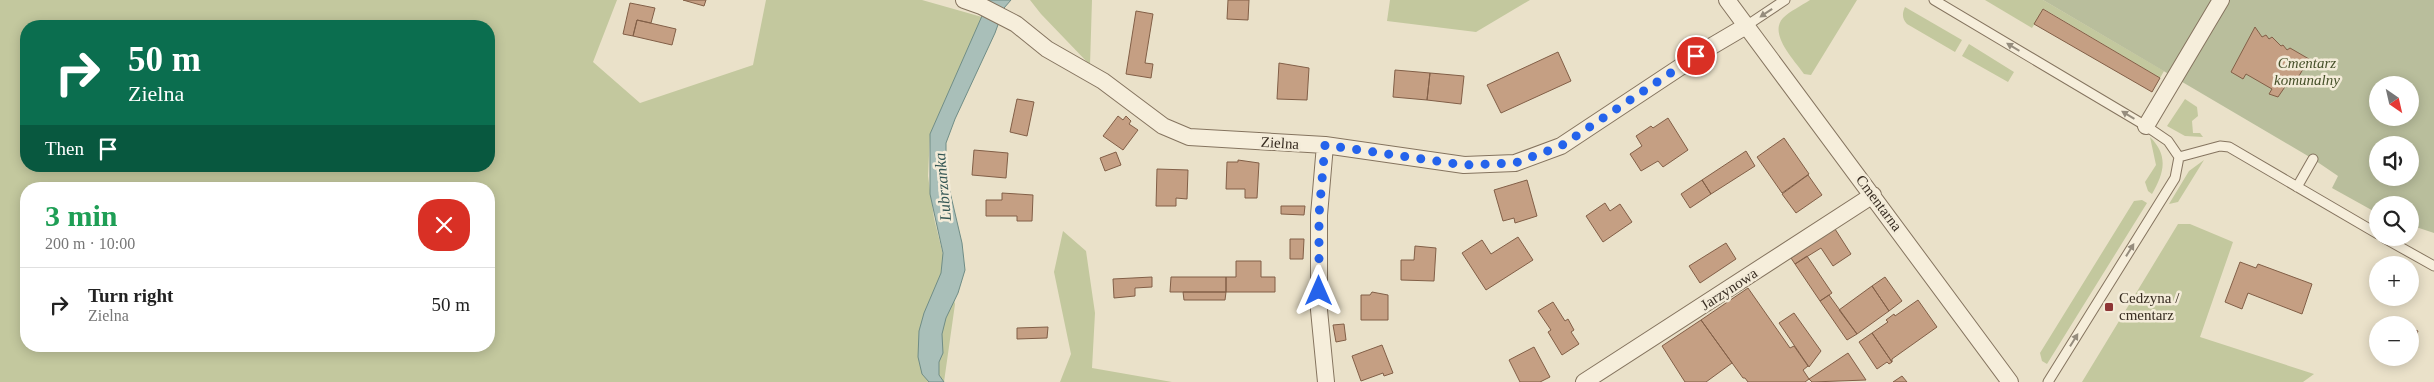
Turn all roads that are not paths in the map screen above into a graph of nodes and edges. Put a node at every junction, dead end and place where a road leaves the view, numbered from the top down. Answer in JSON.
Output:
{"nodes":[{"id":1,"x":964,"y":0,"type":"edge"},
{"id":2,"x":1727,"y":0,"type":"edge"},
{"id":3,"x":1785,"y":0,"type":"edge"},
{"id":4,"x":1934,"y":0,"type":"edge"},
{"id":5,"x":2221,"y":0,"type":"edge"},
{"id":6,"x":1746,"y":26,"type":"junction"},
{"id":7,"x":2146,"y":126,"type":"junction"},
{"id":8,"x":1325,"y":145,"type":"junction"},
{"id":9,"x":2179,"y":157,"type":"junction"},
{"id":10,"x":2313,"y":159,"type":"dead end"},
{"id":11,"x":2297,"y":187,"type":"junction"},
{"id":12,"x":1873,"y":195,"type":"junction"},
{"id":13,"x":2369,"y":229,"type":"edge"},
{"id":14,"x":2398,"y":246,"type":"edge"},
{"id":15,"x":2434,"y":266,"type":"edge"},
{"id":16,"x":1326,"y":382,"type":"edge"},
{"id":17,"x":1584,"y":382,"type":"edge"},
{"id":18,"x":2010,"y":382,"type":"edge"},
{"id":19,"x":2048,"y":382,"type":"edge"}],
"edges":[{"from":1,"to":8,"type":"street","name":"Zielna"},
{"from":2,"to":6,"type":"street","name":"Cmentarna"},
{"from":3,"to":6,"type":"lane","one_way":true},
{"from":7,"to":4,"type":"lane","one_way":true},
{"from":5,"to":7,"type":"street"},
{"from":6,"to":8,"type":"street","name":"Zielna"},
{"from":6,"to":12,"type":"street","name":"Cmentarna"},
{"from":7,"to":9,"type":"lane"},
{"from":8,"to":16,"type":"street"},
{"from":9,"to":11,"type":"lane"},
{"from":19,"to":9,"type":"lane","one_way":true},
{"from":10,"to":11,"type":"lane"},
{"from":11,"to":13,"type":"lane"},
{"from":12,"to":17,"type":"street","name":"Jarzynowa"},
{"from":12,"to":18,"type":"street","name":"Cmentarna"},
{"from":14,"to":15,"type":"lane"}]}
